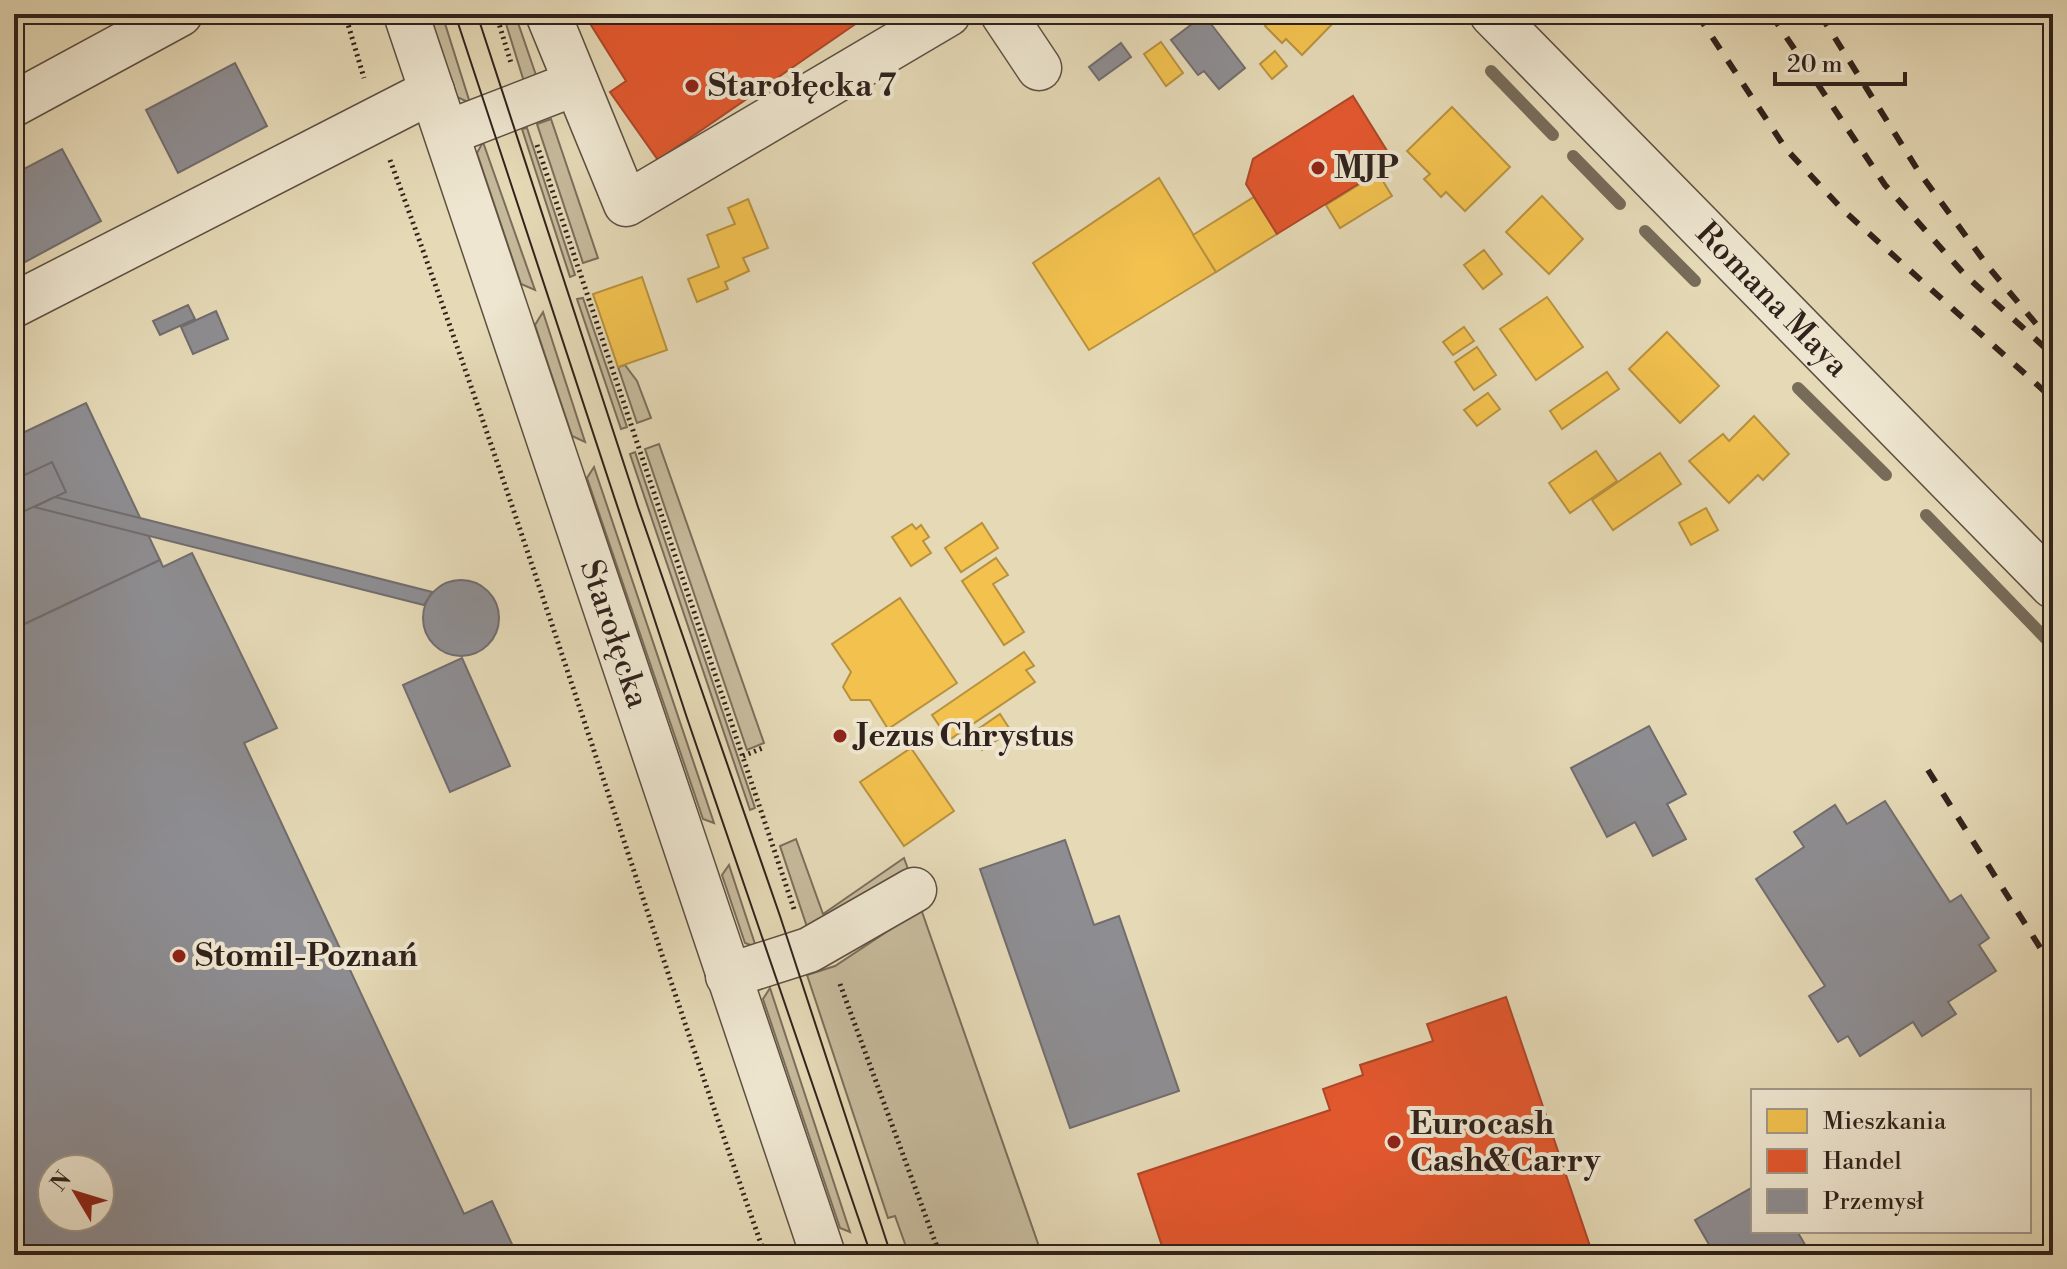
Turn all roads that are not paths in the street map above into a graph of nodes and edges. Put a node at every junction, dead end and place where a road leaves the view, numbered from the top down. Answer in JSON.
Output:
{"nodes":[{"id":1,"x":180,"y":14,"type":"edge"},
{"id":2,"x":406,"y":14,"type":"edge"},
{"id":3,"x":548,"y":14,"type":"edge"},
{"id":4,"x":948,"y":14,"type":"edge"},
{"id":5,"x":1003,"y":14,"type":"edge"},
{"id":6,"x":1492,"y":14,"type":"edge"},
{"id":7,"x":1039,"y":68,"type":"dead end"},
{"id":8,"x":576,"y":83,"type":"junction"},
{"id":9,"x":432,"y":91,"type":"junction"},
{"id":10,"x":14,"y":104,"type":"edge"},
{"id":11,"x":447,"y":133,"type":"junction"},
{"id":12,"x":14,"y":305,"type":"edge"},
{"id":13,"x":2053,"y":586,"type":"edge"},
{"id":14,"x":914,"y":890,"type":"dead end"},
{"id":15,"x":728,"y":976,"type":"junction"},
{"id":16,"x":823,"y":1255,"type":"edge"}],
"edges":[{"from":1,"to":10,"type":"street"},
{"from":2,"to":9,"type":"street","name":"Starołęcka"},
{"from":3,"to":8,"type":"street"},
{"from":4,"to":8,"type":"street"},
{"from":5,"to":7,"type":"street"},
{"from":6,"to":13,"type":"street","name":"Romana Maya"},
{"from":8,"to":11,"type":"street"},
{"from":9,"to":11,"type":"street","name":"Starołęcka"},
{"from":9,"to":12,"type":"street"},
{"from":11,"to":15,"type":"street","name":"Starołęcka"},
{"from":14,"to":15,"type":"street"},
{"from":15,"to":16,"type":"street","name":"Starołęcka"}]}
